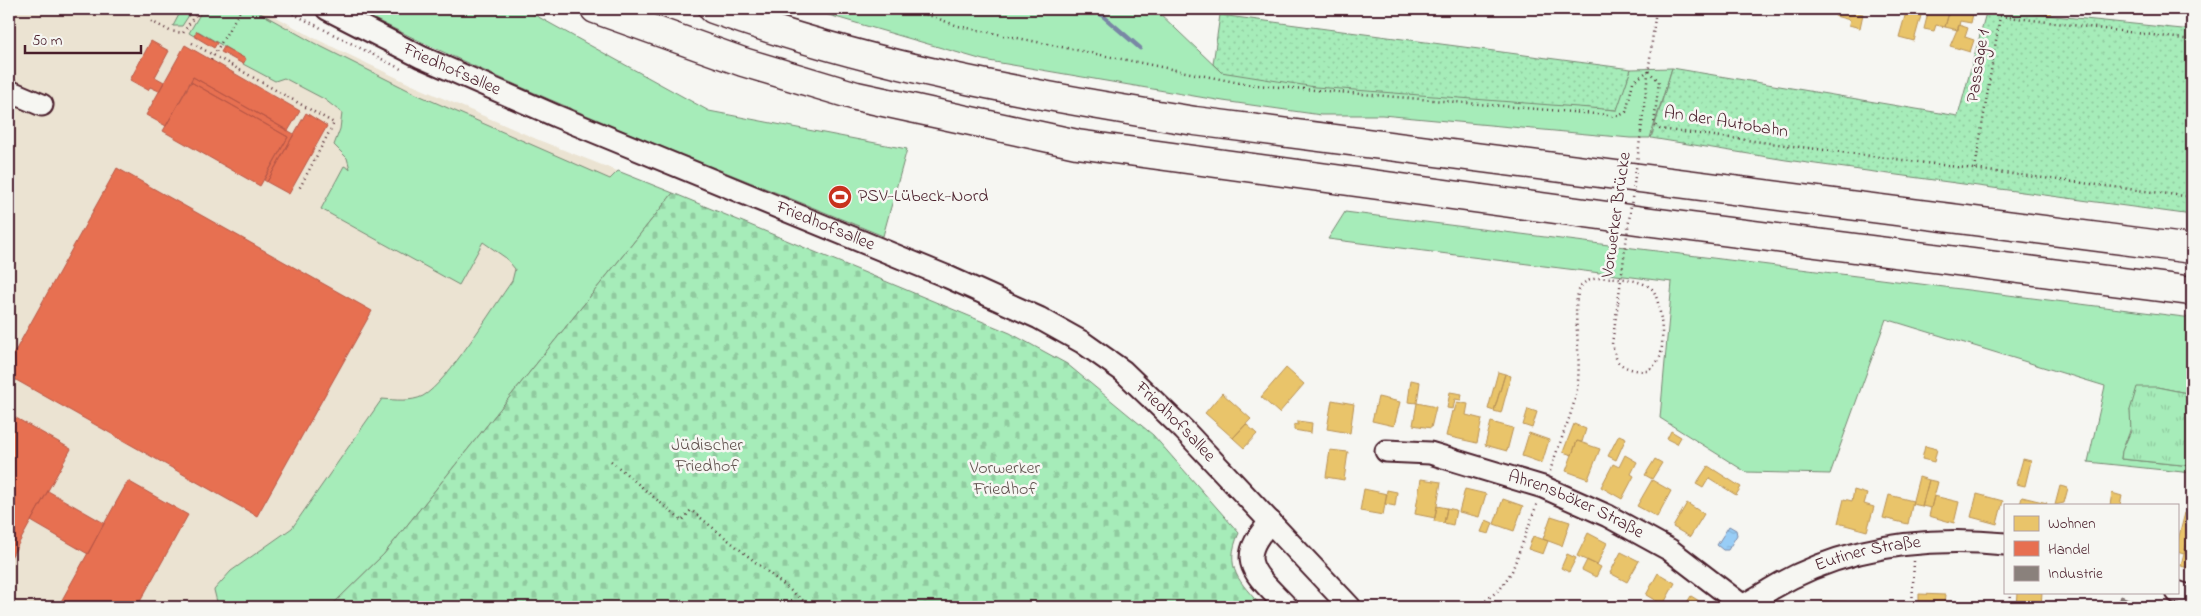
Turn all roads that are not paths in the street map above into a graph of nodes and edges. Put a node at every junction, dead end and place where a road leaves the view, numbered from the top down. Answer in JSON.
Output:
{"nodes":[{"id":1,"x":327,"y":9,"type":"edge"},
{"id":2,"x":595,"y":9,"type":"edge"},
{"id":3,"x":713,"y":9,"type":"edge"},
{"id":4,"x":9,"y":91,"type":"edge"},
{"id":5,"x":42,"y":105,"type":"dead end"},
{"id":6,"x":2192,"y":249,"type":"edge"},
{"id":7,"x":2192,"y":291,"type":"edge"},
{"id":8,"x":1386,"y":451,"type":"dead end"},
{"id":9,"x":1271,"y":522,"type":"junction"},
{"id":10,"x":2004,"y":544,"type":"edge"},
{"id":11,"x":2178,"y":592,"type":"edge"},
{"id":12,"x":2192,"y":597,"type":"edge"},
{"id":13,"x":1342,"y":605,"type":"edge"},
{"id":14,"x":1743,"y":606,"type":"edge"},
{"id":15,"x":1287,"y":607,"type":"edge"}],
"edges":[{"from":1,"to":9,"type":"street","name":"Friedhofsallee"},
{"from":2,"to":7,"type":"highway"},
{"from":3,"to":6,"type":"highway"},
{"from":4,"to":5,"type":"street"},
{"from":8,"to":14,"type":"street","name":"Ahrensböker Straße"},
{"from":9,"to":13,"type":"street","name":"Friedhofsallee"},
{"from":9,"to":15,"type":"street"},
{"from":10,"to":14,"type":"street","name":"Eutiner Straße"},
{"from":11,"to":12,"type":"street"}]}
